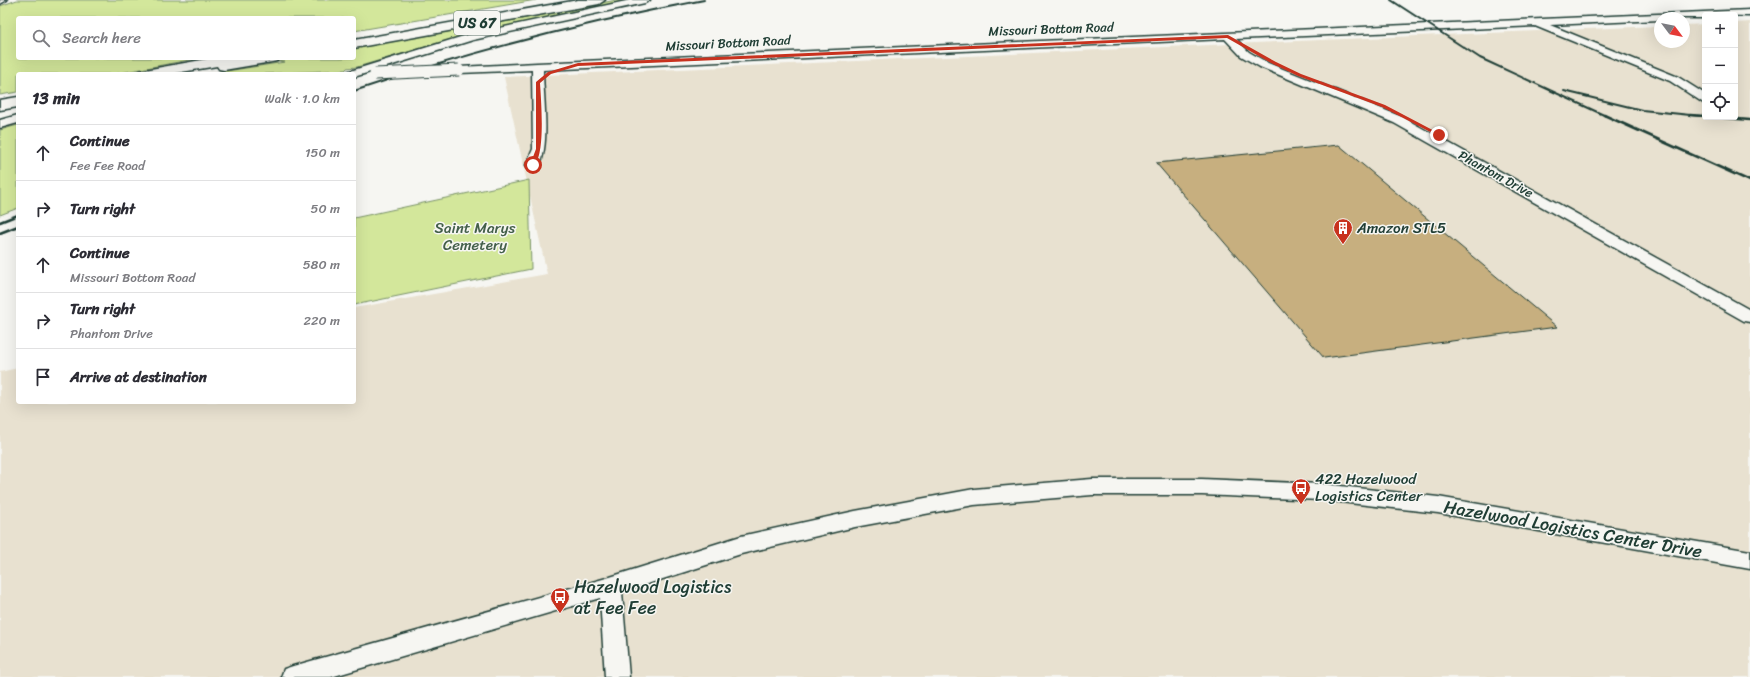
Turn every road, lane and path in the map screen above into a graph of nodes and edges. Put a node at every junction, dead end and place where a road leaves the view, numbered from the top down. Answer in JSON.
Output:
{"nodes":[{"id":1,"x":575,"y":0,"type":"edge"},
{"id":2,"x":599,"y":0,"type":"edge"},
{"id":3,"x":645,"y":0,"type":"edge"},
{"id":4,"x":1750,"y":13,"type":"edge"},
{"id":5,"x":1533,"y":22,"type":"junction"},
{"id":6,"x":1264,"y":35,"type":"junction"},
{"id":7,"x":1228,"y":36,"type":"junction"},
{"id":8,"x":356,"y":38,"type":"edge"},
{"id":9,"x":356,"y":44,"type":"edge"},
{"id":10,"x":404,"y":57,"type":"junction"},
{"id":11,"x":226,"y":60,"type":"edge"},
{"id":12,"x":260,"y":60,"type":"edge"},
{"id":13,"x":1270,"y":60,"type":"junction"},
{"id":14,"x":578,"y":64,"type":"junction"},
{"id":15,"x":537,"y":66,"type":"junction"},
{"id":16,"x":157,"y":72,"type":"edge"},
{"id":17,"x":192,"y":72,"type":"edge"},
{"id":18,"x":402,"y":72,"type":"junction"},
{"id":19,"x":356,"y":73,"type":"edge"},
{"id":20,"x":356,"y":74,"type":"edge"},
{"id":21,"x":538,"y":82,"type":"junction"},
{"id":22,"x":16,"y":96,"type":"edge"},
{"id":23,"x":1702,"y":98,"type":"edge"},
{"id":24,"x":0,"y":99,"type":"edge"},
{"id":25,"x":16,"y":102,"type":"edge"},
{"id":26,"x":0,"y":105,"type":"edge"},
{"id":27,"x":16,"y":120,"type":"edge"},
{"id":28,"x":0,"y":124,"type":"edge"},
{"id":29,"x":533,"y":165,"type":"dead end"},
{"id":30,"x":1750,"y":306,"type":"edge"},
{"id":31,"x":1750,"y":317,"type":"edge"},
{"id":32,"x":1750,"y":560,"type":"edge"},
{"id":33,"x":610,"y":586,"type":"junction"},
{"id":34,"x":293,"y":677,"type":"edge"},
{"id":35,"x":617,"y":677,"type":"edge"}],
"edges":[{"from":1,"to":8,"type":"highway","number":"US 67"},
{"from":2,"to":9,"type":"highway","number":"US 67"},
{"from":3,"to":10,"type":"street"},
{"from":4,"to":5,"type":"street","name":"Missouri Bottom Road"},
{"from":5,"to":6,"type":"street","name":"Missouri Bottom Road"},
{"from":5,"to":23,"type":"street"},
{"from":6,"to":7,"type":"street","name":"Missouri Bottom Road"},
{"from":6,"to":13,"type":"street"},
{"from":7,"to":13,"type":"street","name":"Phantom Drive"},
{"from":7,"to":14,"type":"street","name":"Missouri Bottom Road"},
{"from":7,"to":31,"type":"street","name":"Phantom Drive"},
{"from":10,"to":18,"type":"street"},
{"from":10,"to":19,"type":"street"},
{"from":11,"to":16,"type":"highway"},
{"from":12,"to":17,"type":"highway"},
{"from":13,"to":30,"type":"street","name":"Phantom Drive"},
{"from":14,"to":15,"type":"street","name":"Missouri Bottom Road"},
{"from":14,"to":21,"type":"street"},
{"from":15,"to":18,"type":"street","name":"Missouri Bottom Road","bridge":true},
{"from":15,"to":21,"type":"street"},
{"from":18,"to":20,"type":"street","name":"Missouri Bottom Road","bridge":true},
{"from":21,"to":29,"type":"street"},
{"from":22,"to":24,"type":"highway"},
{"from":25,"to":26,"type":"highway"},
{"from":27,"to":28,"type":"street"},
{"from":32,"to":33,"type":"street","name":"Hazelwood Logistics Center Drive"},
{"from":33,"to":34,"type":"street","name":"Hazelwood Logistics Center Drive"},
{"from":33,"to":35,"type":"street"}]}
